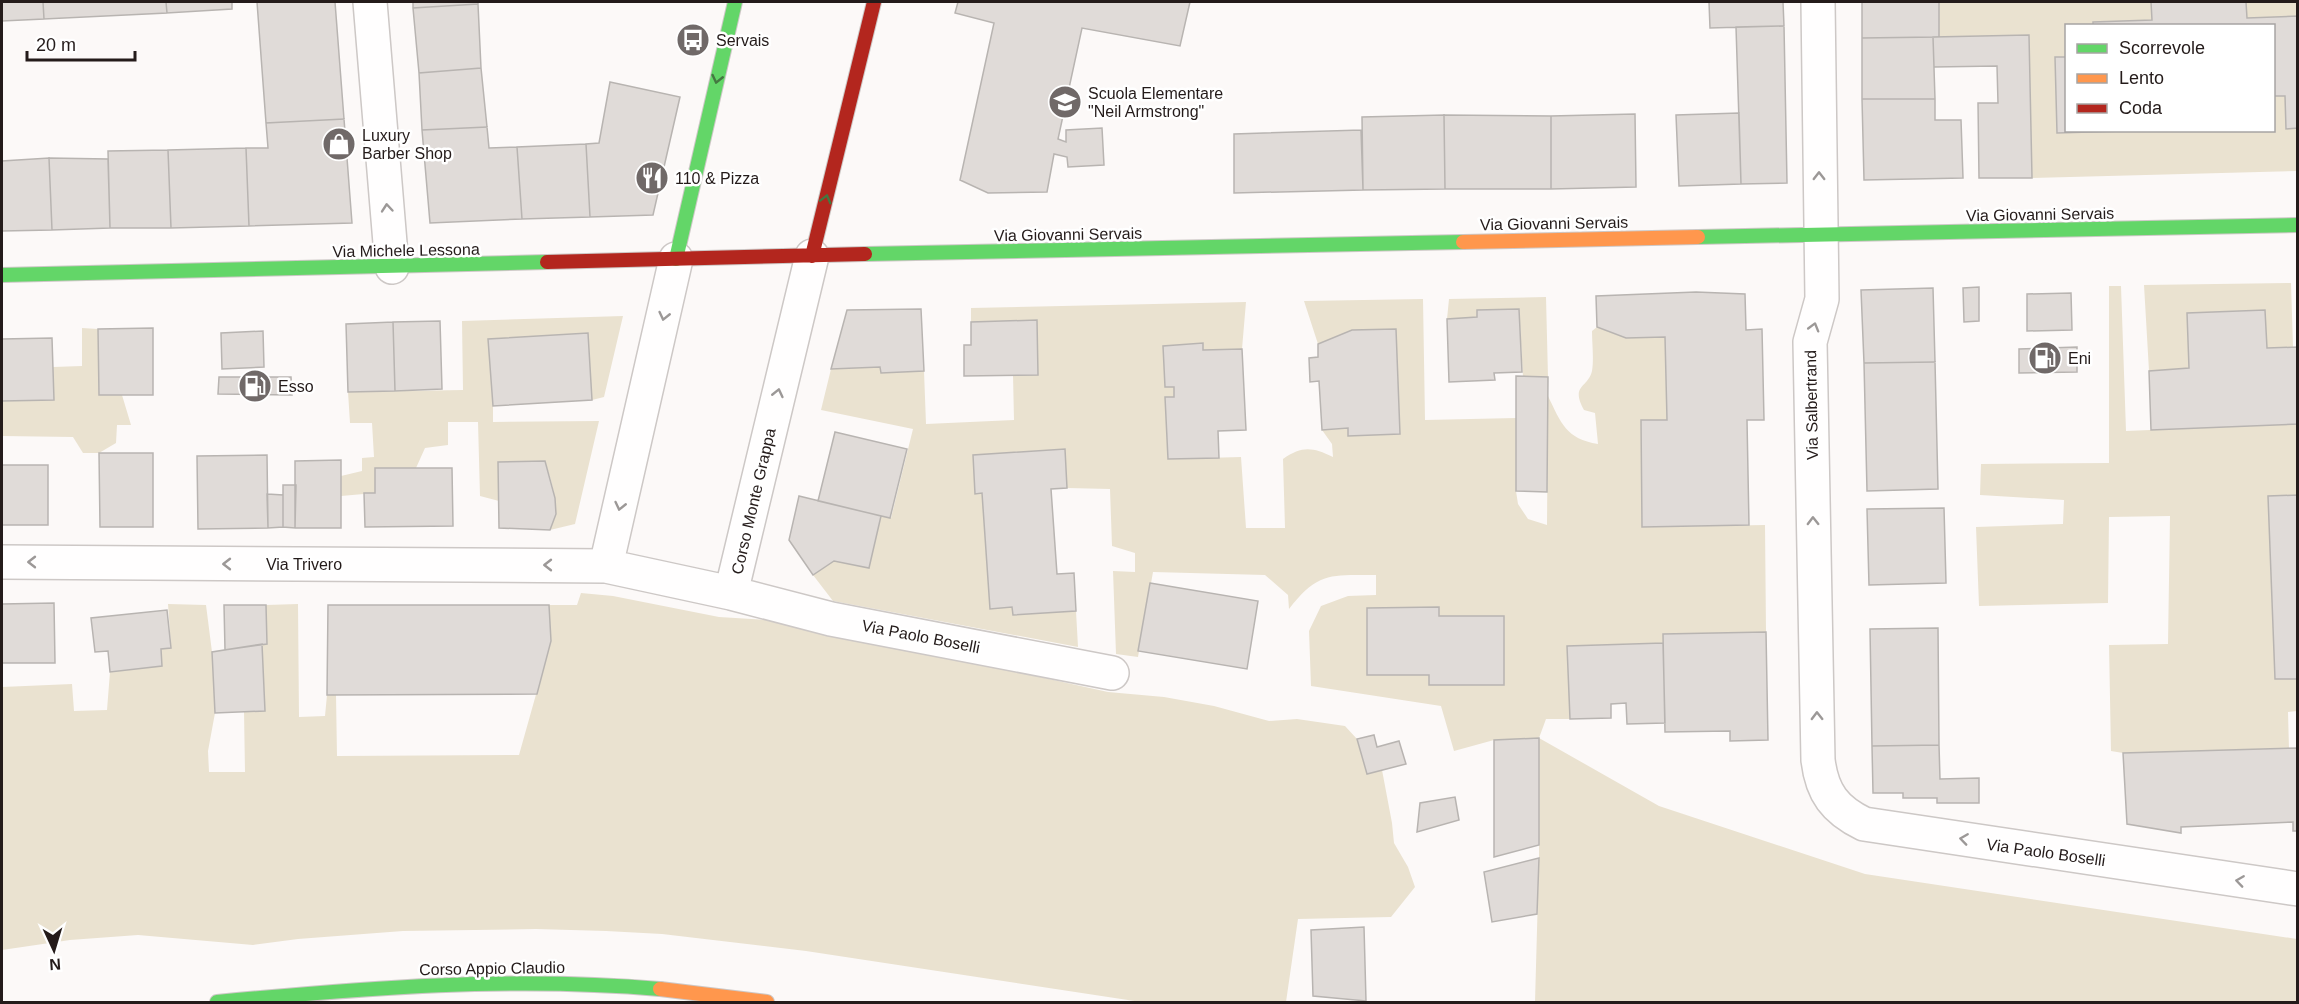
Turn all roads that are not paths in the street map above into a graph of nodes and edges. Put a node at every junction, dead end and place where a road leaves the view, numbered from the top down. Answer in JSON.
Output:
{"nodes":[{"id":1,"x":370,"y":2,"type":"edge"},
{"id":2,"x":735,"y":2,"type":"edge"},
{"id":3,"x":873,"y":2,"type":"edge"},
{"id":4,"x":1818,"y":2,"type":"edge"},
{"id":5,"x":2298,"y":225,"type":"edge"},
{"id":6,"x":1820,"y":234,"type":"junction"},
{"id":7,"x":812,"y":256,"type":"junction"},
{"id":8,"x":676,"y":259,"type":"junction"},
{"id":9,"x":392,"y":267,"type":"junction"},
{"id":10,"x":2,"y":275,"type":"edge"},
{"id":11,"x":2,"y":562,"type":"edge"},
{"id":12,"x":606,"y":566,"type":"junction"},
{"id":13,"x":731,"y":593,"type":"junction"},
{"id":14,"x":1112,"y":673,"type":"dead end"},
{"id":15,"x":1820,"y":774,"type":"joint"},
{"id":16,"x":2298,"y":889,"type":"edge"},
{"id":17,"x":217,"y":1002,"type":"edge"},
{"id":18,"x":767,"y":1002,"type":"edge"}],
"edges":[{"from":9,"to":1,"type":"street","one_way":true},
{"from":2,"to":8,"type":"street","one_way":true},
{"from":7,"to":3,"type":"street","name":"Corso Monte Grappa","one_way":true},
{"from":6,"to":4,"type":"street","name":"Via Salbertrand","one_way":true},
{"from":5,"to":6,"type":"street","name":"Via Giovanni Servais"},
{"from":6,"to":7,"type":"street","name":"Via Giovanni Servais"},
{"from":15,"to":6,"type":"street","name":"Via Salbertrand","one_way":true},
{"from":7,"to":8,"type":"street","name":"Via Michele Lessona"},
{"from":13,"to":7,"type":"street","name":"Corso Monte Grappa","one_way":true},
{"from":8,"to":9,"type":"street","name":"Via Michele Lessona"},
{"from":8,"to":12,"type":"street","one_way":true},
{"from":9,"to":10,"type":"street","name":"Via Michele Lessona"},
{"from":12,"to":11,"type":"street","name":"Via Trivero","one_way":true},
{"from":12,"to":13,"type":"street","name":"Corso Monte Grappa"},
{"from":13,"to":14,"type":"street","name":"Via Paolo Boselli"},
{"from":16,"to":15,"type":"street","name":"Via Paolo Boselli","one_way":true},
{"from":17,"to":18,"type":"street","name":"Corso Appio Claudio"}]}
